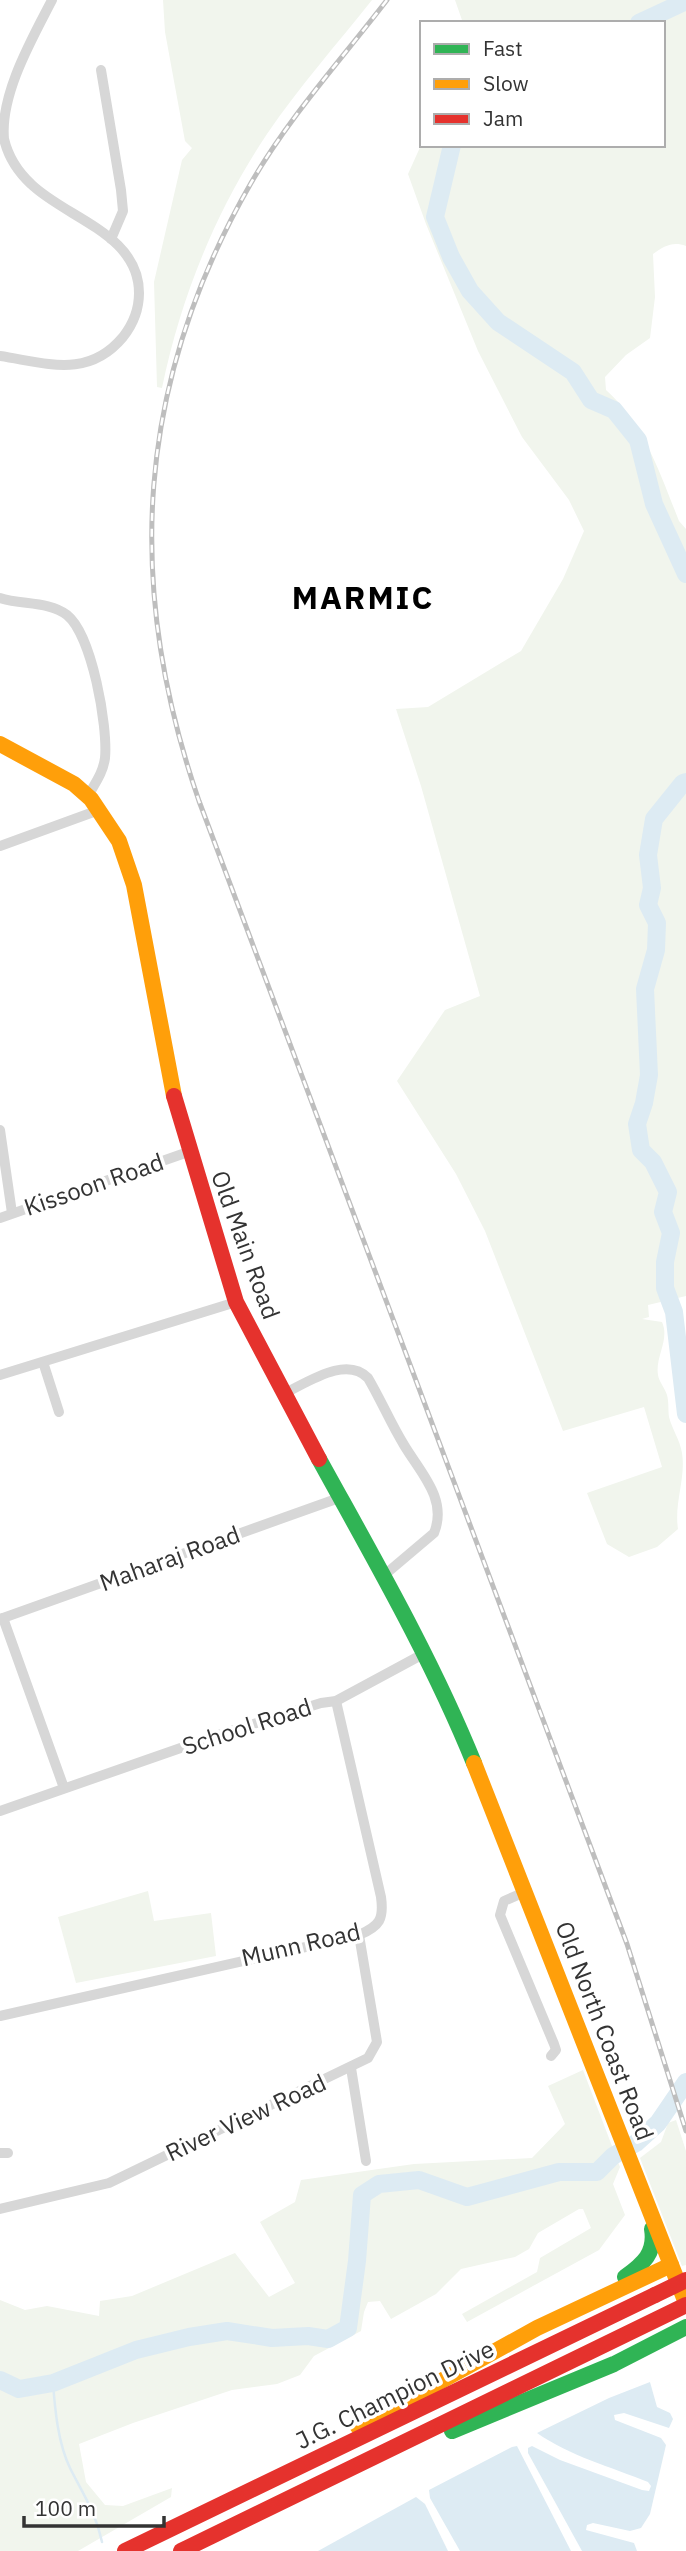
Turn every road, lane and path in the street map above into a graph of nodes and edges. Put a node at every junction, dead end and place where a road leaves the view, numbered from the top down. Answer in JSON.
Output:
{"nodes":[{"id":1,"x":52,"y":0,"type":"edge"},
{"id":2,"x":101,"y":70,"type":"dead end"},
{"id":3,"x":111,"y":239,"type":"junction"},
{"id":4,"x":0,"y":356,"type":"edge"},
{"id":5,"x":0,"y":598,"type":"edge"},
{"id":6,"x":0,"y":744,"type":"edge"},
{"id":7,"x":88,"y":796,"type":"junction"},
{"id":8,"x":99,"y":810,"type":"junction"},
{"id":9,"x":0,"y":846,"type":"edge"},
{"id":10,"x":0,"y":1130,"type":"edge"},
{"id":11,"x":188,"y":1152,"type":"junction"},
{"id":12,"x":12,"y":1213,"type":"junction"},
{"id":13,"x":0,"y":1218,"type":"edge"},
{"id":14,"x":236,"y":1302,"type":"junction"},
{"id":15,"x":43,"y":1362,"type":"junction"},
{"id":16,"x":0,"y":1375,"type":"edge"},
{"id":17,"x":283,"y":1394,"type":"junction"},
{"id":18,"x":59,"y":1412,"type":"dead end"},
{"id":19,"x":339,"y":1498,"type":"junction"},
{"id":20,"x":382,"y":1577,"type":"junction"},
{"id":21,"x":1,"y":1619,"type":"edge"},
{"id":22,"x":419,"y":1656,"type":"junction"},
{"id":23,"x":336,"y":1701,"type":"junction"},
{"id":24,"x":480,"y":1775,"type":"joint"},
{"id":25,"x":64,"y":1788,"type":"junction"},
{"id":26,"x":0,"y":1811,"type":"edge"},
{"id":27,"x":525,"y":1892,"type":"junction"},
{"id":28,"x":359,"y":1935,"type":"junction"},
{"id":29,"x":0,"y":2016,"type":"edge"},
{"id":30,"x":551,"y":2056,"type":"dead end"},
{"id":31,"x":351,"y":2068,"type":"junction"},
{"id":32,"x":366,"y":2161,"type":"dead end"},
{"id":33,"x":645,"y":2203,"type":"junction"},
{"id":34,"x":0,"y":2209,"type":"edge"},
{"id":35,"x":671,"y":2265,"type":"junction"},
{"id":36,"x":686,"y":2280,"type":"edge"},
{"id":37,"x":589,"y":2303,"type":"junction"},
{"id":38,"x":686,"y":2304,"type":"edge"},
{"id":39,"x":686,"y":2328,"type":"edge"},
{"id":40,"x":686,"y":2343,"type":"edge"},
{"id":41,"x":652,"y":2347,"type":"junction"},
{"id":42,"x":382,"y":2455,"type":"junction"},
{"id":43,"x":311,"y":2460,"type":"junction"},
{"id":44,"x":125,"y":2551,"type":"edge"},
{"id":45,"x":181,"y":2551,"type":"edge"}],
"edges":[{"from":1,"to":3,"type":"street"},
{"from":2,"to":3,"type":"street"},
{"from":3,"to":4,"type":"street"},
{"from":5,"to":7,"type":"street"},
{"from":6,"to":7,"type":"street","name":"Old Main Road"},
{"from":7,"to":8,"type":"street","name":"Old Main Road"},
{"from":8,"to":9,"type":"street"},
{"from":8,"to":11,"type":"street","name":"Old Main Road"},
{"from":10,"to":12,"type":"street"},
{"from":11,"to":12,"type":"street","name":"Kissoon Road"},
{"from":11,"to":14,"type":"street","name":"Old Main Road"},
{"from":12,"to":13,"type":"street","name":"Kissoon Road"},
{"from":14,"to":15,"type":"street"},
{"from":14,"to":17,"type":"street","name":"Old Main Road"},
{"from":15,"to":16,"type":"street"},
{"from":15,"to":18,"type":"street"},
{"from":17,"to":19,"type":"street","name":"Old Main Road"},
{"from":17,"to":20,"type":"street"},
{"from":19,"to":20,"type":"street","name":"Old Main Road"},
{"from":19,"to":21,"type":"street","name":"Maharaj Road"},
{"from":20,"to":22,"type":"street","name":"Old Main Road"},
{"from":21,"to":25,"type":"street"},
{"from":22,"to":23,"type":"street","name":"School Road"},
{"from":22,"to":24,"type":"street","name":"Old Main Road"},
{"from":23,"to":25,"type":"street","name":"School Road"},
{"from":23,"to":28,"type":"street","name":"Munn Road"},
{"from":24,"to":27,"type":"street","name":"Old North Coast Road"},
{"from":25,"to":26,"type":"street","name":"School Road"},
{"from":27,"to":30,"type":"street"},
{"from":27,"to":33,"type":"street","name":"Old North Coast Road"},
{"from":28,"to":29,"type":"street","name":"Munn Road"},
{"from":28,"to":31,"type":"street","name":"River View Road"},
{"from":31,"to":32,"type":"street"},
{"from":31,"to":34,"type":"street","name":"River View Road"},
{"from":33,"to":35,"type":"street","name":"Old North Coast Road"},
{"from":33,"to":37,"type":"street"},
{"from":35,"to":37,"type":"street"},
{"from":35,"to":38,"type":"street","name":"Old North Coast Road"},
{"from":36,"to":43,"type":"street","name":"J.G. Champion Drive","bridge":true},
{"from":37,"to":43,"type":"street"},
{"from":38,"to":42,"type":"street","name":"J.G. Champion Drive"},
{"from":39,"to":41,"type":"street"},
{"from":40,"to":41,"type":"street"},
{"from":41,"to":42,"type":"street"},
{"from":42,"to":45,"type":"street","name":"J.G. Champion Drive"},
{"from":43,"to":44,"type":"street","name":"J.G. Champion Drive"}]}
